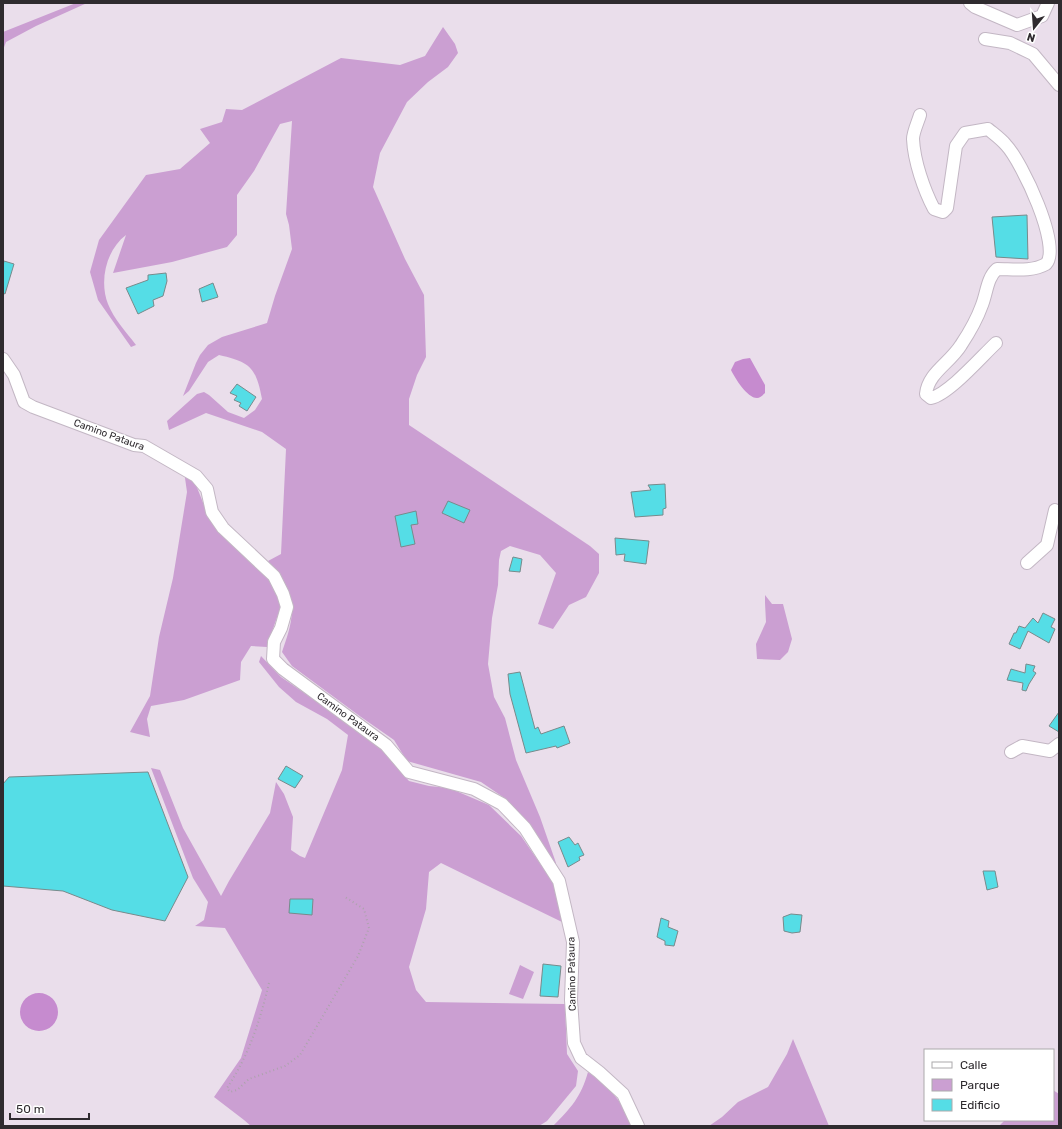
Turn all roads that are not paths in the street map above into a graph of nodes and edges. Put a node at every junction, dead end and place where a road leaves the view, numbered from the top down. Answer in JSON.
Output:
{"nodes":[{"id":1,"x":970,"y":3,"type":"edge"},
{"id":2,"x":1048,"y":3,"type":"edge"},
{"id":3,"x":985,"y":39,"type":"dead end"},
{"id":4,"x":1059,"y":84,"type":"edge"},
{"id":5,"x":920,"y":115,"type":"dead end"},
{"id":6,"x":996,"y":343,"type":"dead end"},
{"id":7,"x":3,"y":359,"type":"edge"},
{"id":8,"x":1056,"y":510,"type":"dead end"},
{"id":9,"x":1027,"y":564,"type":"dead end"},
{"id":10,"x":1059,"y":744,"type":"edge"},
{"id":11,"x":1011,"y":752,"type":"dead end"},
{"id":12,"x":638,"y":1126,"type":"edge"}],
"edges":[{"from":1,"to":2,"type":"street"},
{"from":3,"to":4,"type":"street"},
{"from":5,"to":6,"type":"street"},
{"from":7,"to":12,"type":"street","name":"Camino Pataura"},
{"from":8,"to":9,"type":"street"},
{"from":10,"to":11,"type":"street"}]}
